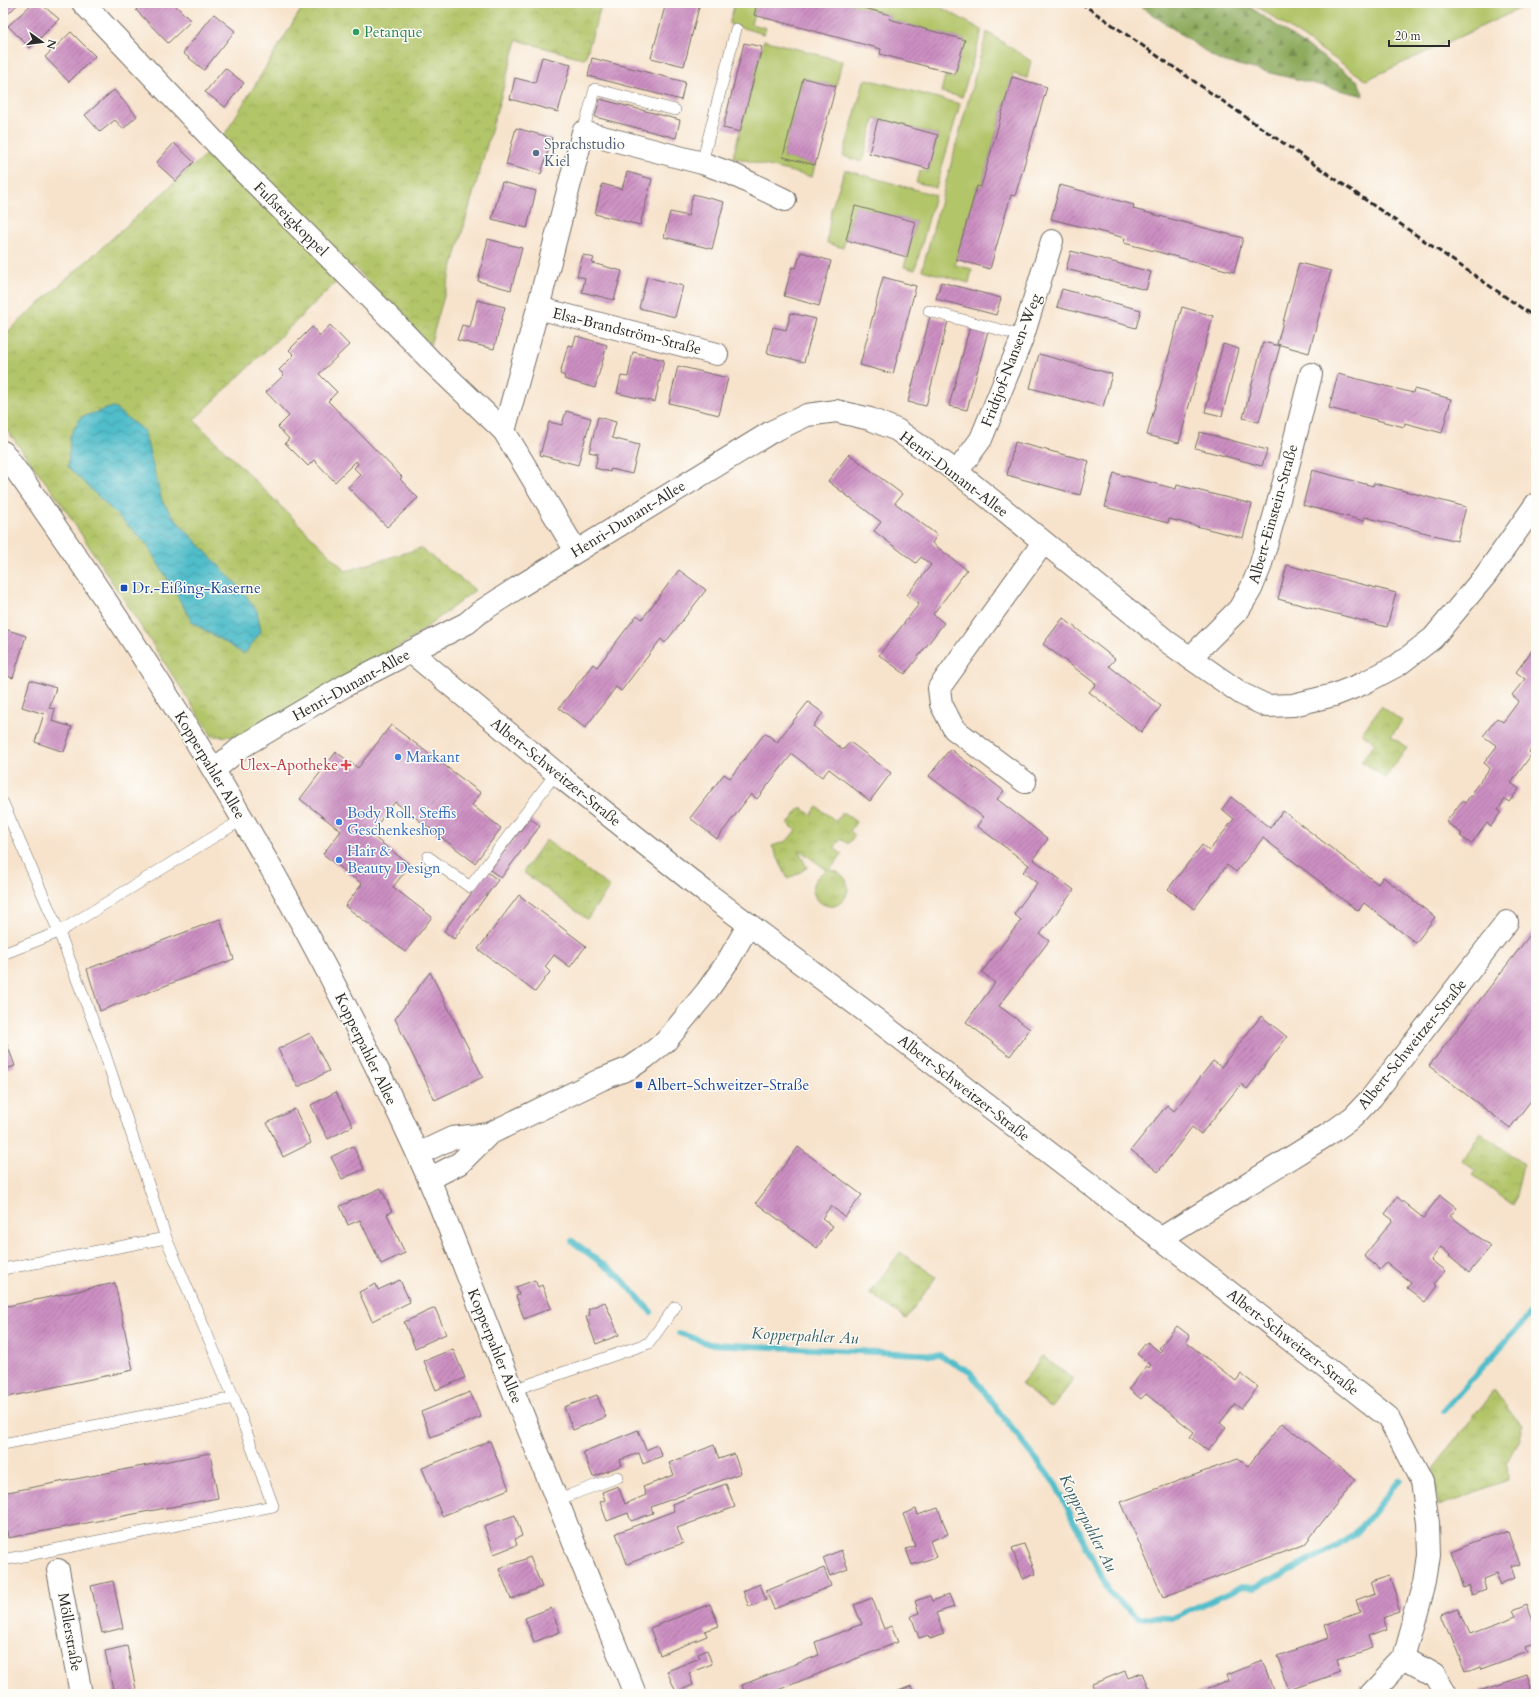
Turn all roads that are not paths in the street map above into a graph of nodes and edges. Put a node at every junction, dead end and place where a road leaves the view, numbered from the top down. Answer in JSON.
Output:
{"nodes":[{"id":1,"x":83,"y":3,"type":"edge"},
{"id":2,"x":736,"y":29,"type":"dead end"},
{"id":3,"x":675,"y":110,"type":"dead end"},
{"id":4,"x":583,"y":132,"type":"junction"},
{"id":5,"x":702,"y":163,"type":"junction"},
{"id":6,"x":785,"y":200,"type":"dead end"},
{"id":7,"x":1052,"y":241,"type":"dead end"},
{"id":8,"x":538,"y":308,"type":"junction"},
{"id":9,"x":929,"y":312,"type":"dead end"},
{"id":10,"x":1023,"y":336,"type":"junction"},
{"id":11,"x":717,"y":354,"type":"dead end"},
{"id":12,"x":1311,"y":374,"type":"dead end"},
{"id":13,"x":504,"y":431,"type":"junction"},
{"id":14,"x":3,"y":452,"type":"edge"},
{"id":15,"x":957,"y":472,"type":"junction"},
{"id":16,"x":1536,"y":504,"type":"edge"},
{"id":17,"x":1043,"y":543,"type":"junction"},
{"id":18,"x":576,"y":551,"type":"junction"},
{"id":19,"x":411,"y":652,"type":"junction"},
{"id":20,"x":1190,"y":658,"type":"junction"},
{"id":21,"x":214,"y":770,"type":"junction"},
{"id":22,"x":556,"y":773,"type":"junction"},
{"id":23,"x":1025,"y":782,"type":"dead end"},
{"id":24,"x":3,"y":803,"type":"edge"},
{"id":25,"x":243,"y":819,"type":"junction"},
{"id":26,"x":428,"y":857,"type":"dead end"},
{"id":27,"x":1508,"y":922,"type":"dead end"},
{"id":28,"x":749,"y":924,"type":"junction"},
{"id":29,"x":59,"y":932,"type":"junction"},
{"id":30,"x":3,"y":954,"type":"edge"},
{"id":31,"x":489,"y":1134,"type":"junction"},
{"id":32,"x":418,"y":1154,"type":"junction"},
{"id":33,"x":429,"y":1179,"type":"junction"},
{"id":34,"x":166,"y":1238,"type":"junction"},
{"id":35,"x":1160,"y":1240,"type":"junction"},
{"id":36,"x":3,"y":1269,"type":"edge"},
{"id":37,"x":675,"y":1307,"type":"dead end"},
{"id":38,"x":513,"y":1390,"type":"junction"},
{"id":39,"x":234,"y":1398,"type":"junction"},
{"id":40,"x":3,"y":1444,"type":"edge"},
{"id":41,"x":618,"y":1477,"type":"dead end"},
{"id":42,"x":557,"y":1500,"type":"junction"},
{"id":43,"x":3,"y":1560,"type":"edge"},
{"id":44,"x":58,"y":1570,"type":"dead end"},
{"id":45,"x":1404,"y":1658,"type":"junction"},
{"id":46,"x":81,"y":1694,"type":"edge"},
{"id":47,"x":635,"y":1694,"type":"edge"},
{"id":48,"x":1370,"y":1694,"type":"edge"},
{"id":49,"x":1445,"y":1694,"type":"edge"}],
"edges":[{"from":1,"to":13,"type":"street","name":"Fußsteigkoppel"},
{"from":2,"to":5,"type":"lane"},
{"from":3,"to":4,"type":"lane"},
{"from":4,"to":5,"type":"street"},
{"from":4,"to":8,"type":"street","name":"Elsa-Brandström-Straße"},
{"from":5,"to":6,"type":"street"},
{"from":7,"to":10,"type":"street","name":"Fridtjof-Nansen-Weg"},
{"from":8,"to":11,"type":"street","name":"Elsa-Brandström-Straße"},
{"from":8,"to":13,"type":"street","name":"Elsa-Brandström-Straße"},
{"from":9,"to":10,"type":"lane"},
{"from":10,"to":15,"type":"street","name":"Fridtjof-Nansen-Weg"},
{"from":12,"to":20,"type":"street","name":"Albert-Einstein-Straße"},
{"from":13,"to":18,"type":"street"},
{"from":14,"to":21,"type":"street","name":"Kopperpahler Allee"},
{"from":15,"to":17,"type":"street","name":"Henri-Dunant-Allee"},
{"from":15,"to":18,"type":"street","name":"Henri-Dunant-Allee"},
{"from":16,"to":20,"type":"street","name":"Henri-Dunant-Allee"},
{"from":17,"to":20,"type":"street","name":"Henri-Dunant-Allee"},
{"from":17,"to":23,"type":"street"},
{"from":18,"to":19,"type":"street","name":"Henri-Dunant-Allee"},
{"from":19,"to":21,"type":"street","name":"Henri-Dunant-Allee"},
{"from":19,"to":22,"type":"street","name":"Albert-Schweitzer-Straße"},
{"from":21,"to":25,"type":"street","name":"Kopperpahler Allee"},
{"from":22,"to":26,"type":"lane"},
{"from":22,"to":28,"type":"street","name":"Albert-Schweitzer-Straße"},
{"from":24,"to":29,"type":"lane"},
{"from":25,"to":29,"type":"lane"},
{"from":25,"to":32,"type":"street","name":"Kopperpahler Allee"},
{"from":27,"to":35,"type":"street","name":"Albert-Schweitzer-Straße"},
{"from":28,"to":31,"type":"street"},
{"from":28,"to":35,"type":"street","name":"Albert-Schweitzer-Straße"},
{"from":29,"to":30,"type":"lane"},
{"from":29,"to":34,"type":"lane"},
{"from":31,"to":32,"type":"street"},
{"from":31,"to":33,"type":"street"},
{"from":32,"to":33,"type":"street","name":"Kopperpahler Allee"},
{"from":33,"to":38,"type":"street","name":"Kopperpahler Allee"},
{"from":34,"to":36,"type":"lane"},
{"from":34,"to":39,"type":"lane"},
{"from":35,"to":45,"type":"street","name":"Albert-Schweitzer-Straße"},
{"from":37,"to":38,"type":"lane"},
{"from":38,"to":42,"type":"street","name":"Kopperpahler Allee"},
{"from":39,"to":40,"type":"lane"},
{"from":39,"to":43,"type":"lane"},
{"from":41,"to":42,"type":"lane"},
{"from":42,"to":47,"type":"street","name":"Kopperpahler Allee"},
{"from":44,"to":46,"type":"street","name":"Möllerstraße"},
{"from":45,"to":48,"type":"street"},
{"from":45,"to":49,"type":"street"}]}
